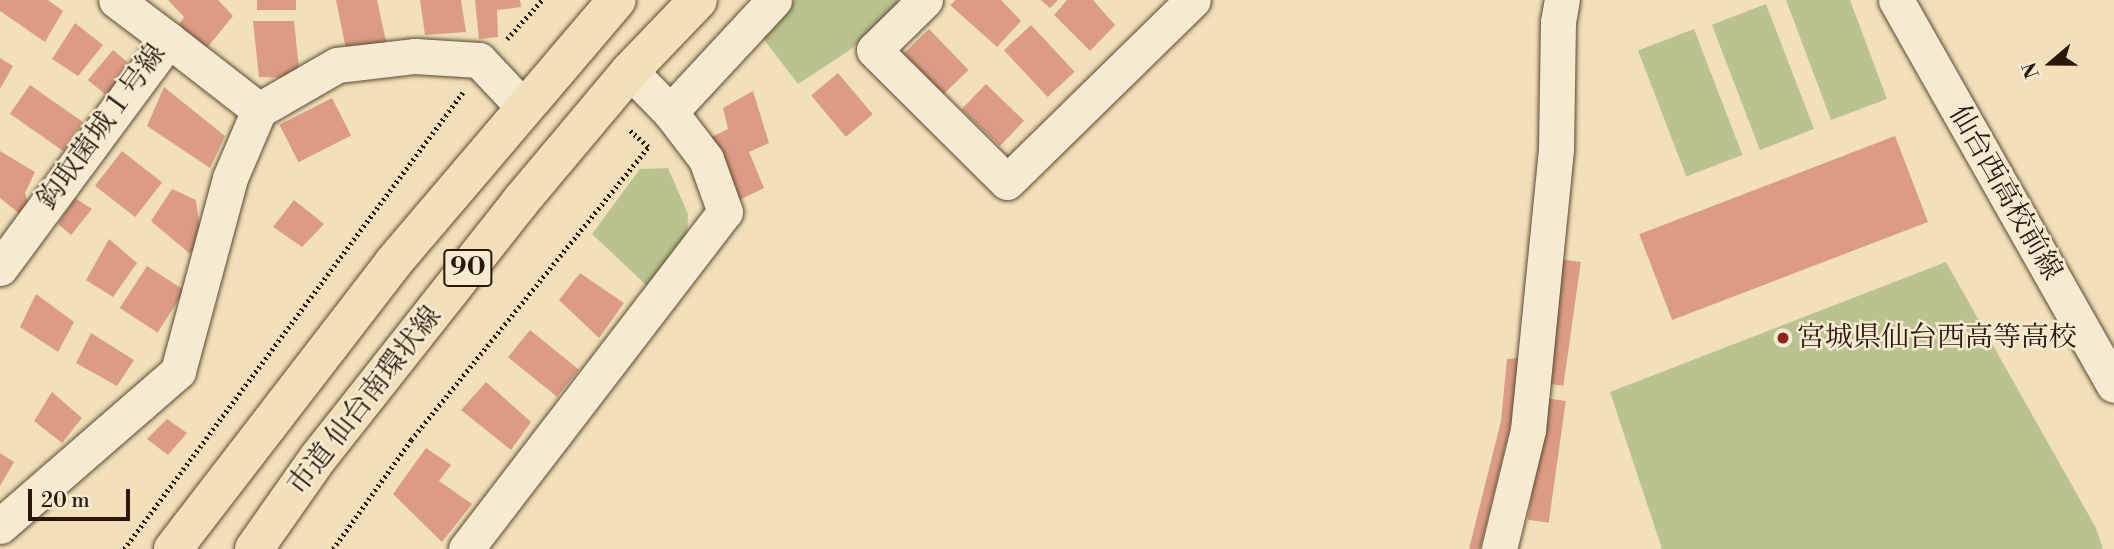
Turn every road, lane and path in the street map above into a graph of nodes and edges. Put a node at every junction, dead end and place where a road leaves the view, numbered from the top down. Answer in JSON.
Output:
{"nodes":[{"id":1,"x":116,"y":0,"type":"edge"},
{"id":2,"x":542,"y":0,"type":"edge"},
{"id":3,"x":617,"y":0,"type":"edge"},
{"id":4,"x":698,"y":0,"type":"edge"},
{"id":5,"x":774,"y":0,"type":"edge"},
{"id":6,"x":925,"y":0,"type":"edge"},
{"id":7,"x":1193,"y":0,"type":"edge"},
{"id":8,"x":1562,"y":0,"type":"edge"},
{"id":9,"x":1896,"y":0,"type":"edge"},
{"id":10,"x":169,"y":40,"type":"junction"},
{"id":11,"x":484,"y":65,"type":"junction"},
{"id":12,"x":630,"y":71,"type":"junction"},
{"id":13,"x":524,"y":108,"type":"junction"},
{"id":14,"x":259,"y":110,"type":"junction"},
{"id":15,"x":670,"y":111,"type":"junction"},
{"id":16,"x":627,"y":128,"type":"dead end"},
{"id":17,"x":0,"y":268,"type":"edge"},
{"id":18,"x":2114,"y":385,"type":"edge"},
{"id":19,"x":0,"y":526,"type":"edge"},
{"id":20,"x":124,"y":549,"type":"edge"},
{"id":21,"x":173,"y":549,"type":"edge"},
{"id":22,"x":254,"y":549,"type":"edge"},
{"id":23,"x":333,"y":549,"type":"edge"},
{"id":24,"x":466,"y":549,"type":"edge"},
{"id":25,"x":1499,"y":549,"type":"edge"}],
"edges":[{"from":1,"to":10,"type":"street","name":"鈎取菌城１号線"},
{"from":2,"to":11,"type":"path"},
{"from":3,"to":13,"type":"main road","number":"90"},
{"from":4,"to":12,"type":"main road","name":"市道 仙台南環状線","number":"90"},
{"from":5,"to":15,"type":"street"},
{"from":6,"to":7,"type":"street"},
{"from":8,"to":25,"type":"street"},
{"from":9,"to":18,"type":"street","name":"仙台西高校前線"},
{"from":10,"to":14,"type":"street"},
{"from":10,"to":17,"type":"street","name":"鈎取菌城１号線"},
{"from":11,"to":13,"type":"street"},
{"from":11,"to":14,"type":"street"},
{"from":11,"to":20,"type":"path"},
{"from":12,"to":15,"type":"street"},
{"from":12,"to":22,"type":"main road","name":"市道 仙台南環状線","number":"90"},
{"from":13,"to":21,"type":"main road","number":"90"},
{"from":14,"to":19,"type":"street"},
{"from":15,"to":24,"type":"street"},
{"from":16,"to":23,"type":"path"}]}
